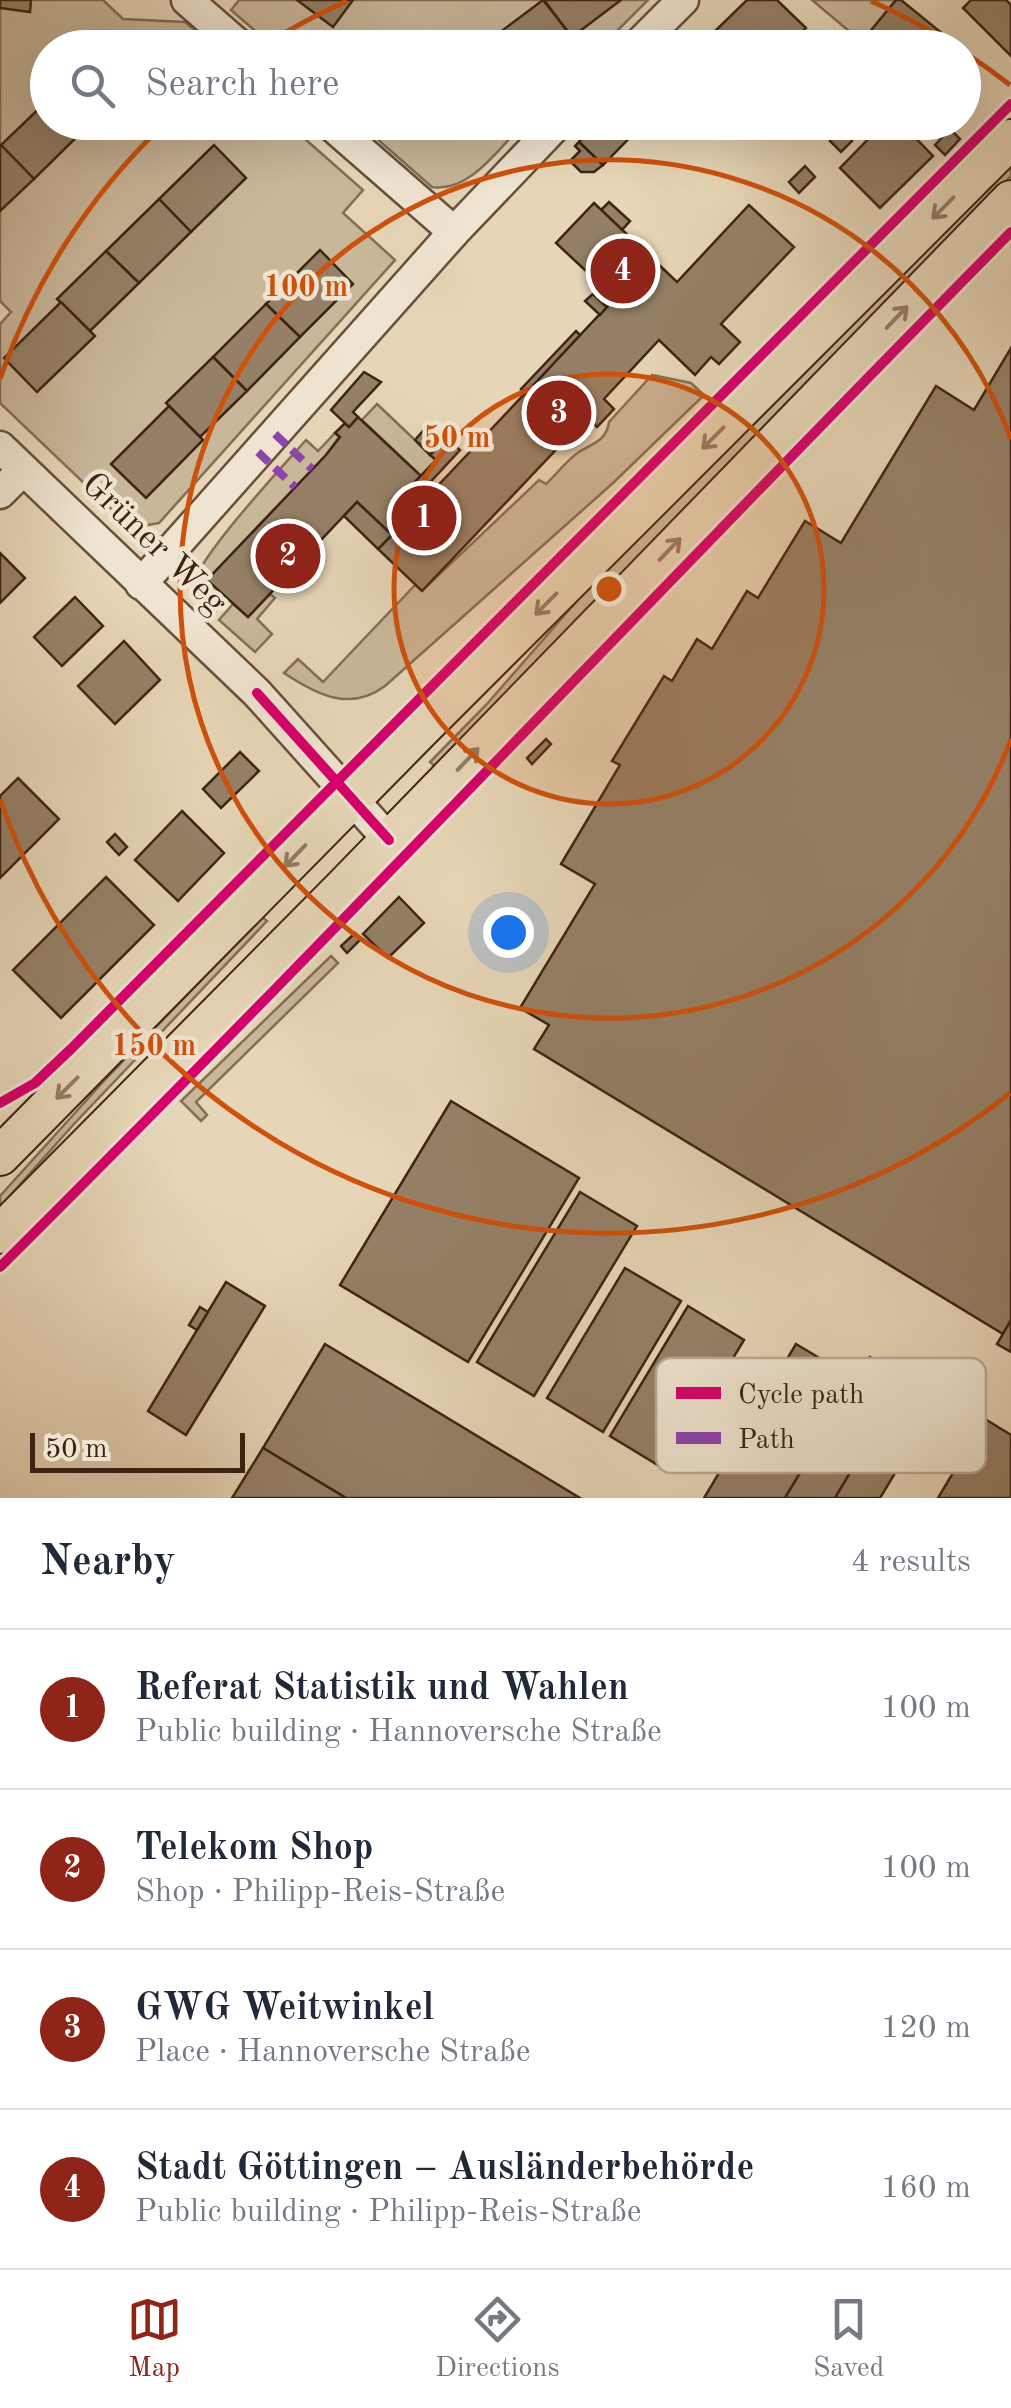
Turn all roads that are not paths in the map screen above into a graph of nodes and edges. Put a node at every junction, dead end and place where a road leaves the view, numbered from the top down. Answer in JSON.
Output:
{"nodes":[{"id":1,"x":187,"y":0,"type":"edge"},
{"id":2,"x":682,"y":0,"type":"edge"},
{"id":3,"x":221,"y":30,"type":"edge"},
{"id":4,"x":653,"y":30,"type":"edge"},
{"id":5,"x":1011,"y":139,"type":"edge"},
{"id":6,"x":349,"y":140,"type":"edge"},
{"id":7,"x":541,"y":140,"type":"edge"},
{"id":8,"x":1011,"y":200,"type":"edge"},
{"id":9,"x":454,"y":232,"type":"junction"},
{"id":10,"x":0,"y":448,"type":"edge"},
{"id":11,"x":22,"y":471,"type":"junction"},
{"id":12,"x":0,"y":493,"type":"edge"},
{"id":13,"x":141,"y":584,"type":"junction"},
{"id":14,"x":358,"y":793,"type":"junction"},
{"id":15,"x":394,"y":835,"type":"junction"},
{"id":16,"x":0,"y":1156,"type":"edge"},
{"id":17,"x":0,"y":1234,"type":"edge"}],
"edges":[{"from":1,"to":3,"type":"street"},
{"from":2,"to":4,"type":"street"},
{"from":5,"to":14,"type":"main road","one_way":true},
{"from":6,"to":9,"type":"street"},
{"from":7,"to":9,"type":"street"},
{"from":15,"to":8,"type":"main road","one_way":true},
{"from":9,"to":13,"type":"street"},
{"from":10,"to":11,"type":"street","name":"Grüner Weg"},
{"from":11,"to":12,"type":"street"},
{"from":11,"to":13,"type":"street","name":"Grüner Weg"},
{"from":13,"to":14,"type":"street","name":"Grüner Weg"},
{"from":14,"to":15,"type":"street","name":"Grüner Weg"},
{"from":14,"to":16,"type":"main road","one_way":true},
{"from":15,"to":17,"type":"main road"}]}
